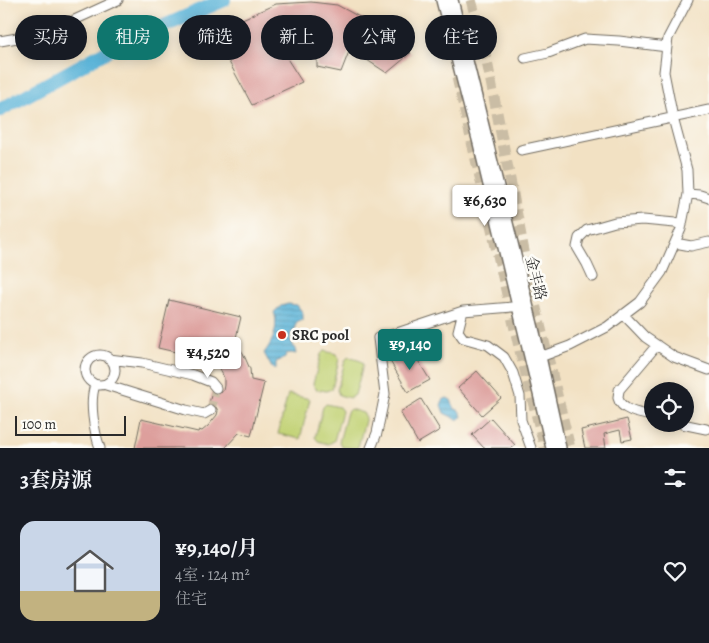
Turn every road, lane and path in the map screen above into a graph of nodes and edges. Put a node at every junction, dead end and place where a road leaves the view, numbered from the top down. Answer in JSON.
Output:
{"nodes":[{"id":1,"x":118,"y":0,"type":"edge"},
{"id":2,"x":442,"y":0,"type":"edge"},
{"id":3,"x":452,"y":0,"type":"edge"},
{"id":4,"x":676,"y":0,"type":"edge"},
{"id":5,"x":686,"y":4,"type":"edge"},
{"id":6,"x":0,"y":41,"type":"edge"},
{"id":7,"x":667,"y":47,"type":"junction"},
{"id":8,"x":525,"y":58,"type":"dead end"},
{"id":9,"x":709,"y":110,"type":"edge"},
{"id":10,"x":673,"y":118,"type":"junction"},
{"id":11,"x":521,"y":150,"type":"dead end"},
{"id":12,"x":688,"y":194,"type":"junction"},
{"id":13,"x":709,"y":198,"type":"edge"},
{"id":14,"x":682,"y":224,"type":"junction"},
{"id":15,"x":709,"y":242,"type":"edge"},
{"id":16,"x":675,"y":244,"type":"junction"},
{"id":17,"x":593,"y":278,"type":"dead end"},
{"id":18,"x":523,"y":306,"type":"junction"},
{"id":19,"x":463,"y":311,"type":"junction"},
{"id":20,"x":623,"y":314,"type":"junction"},
{"id":21,"x":657,"y":345,"type":"junction"},
{"id":22,"x":540,"y":357,"type":"junction"},
{"id":23,"x":110,"y":358,"type":"junction"},
{"id":24,"x":709,"y":370,"type":"edge"},
{"id":25,"x":94,"y":385,"type":"junction"},
{"id":26,"x":106,"y":385,"type":"junction"},
{"id":27,"x":216,"y":388,"type":"dead end"},
{"id":28,"x":211,"y":410,"type":"dead end"},
{"id":29,"x":644,"y":414,"type":"edge"},
{"id":30,"x":694,"y":426,"type":"edge"},
{"id":31,"x":706,"y":429,"type":"dead end"},
{"id":32,"x":100,"y":448,"type":"edge"},
{"id":33,"x":371,"y":448,"type":"edge"},
{"id":34,"x":531,"y":448,"type":"edge"},
{"id":35,"x":552,"y":448,"type":"edge"},
{"id":36,"x":560,"y":448,"type":"edge"}],
"edges":[{"from":1,"to":6,"type":"lane"},
{"from":2,"to":18,"type":"main road"},
{"from":3,"to":18,"type":"main road","name":"金丰路"},
{"from":4,"to":5,"type":"lane"},
{"from":5,"to":7,"type":"lane"},
{"from":7,"to":8,"type":"lane"},
{"from":7,"to":10,"type":"lane"},
{"from":9,"to":10,"type":"lane"},
{"from":10,"to":11,"type":"lane"},
{"from":10,"to":12,"type":"lane"},
{"from":12,"to":13,"type":"lane"},
{"from":12,"to":14,"type":"lane"},
{"from":14,"to":16,"type":"lane"},
{"from":14,"to":17,"type":"lane"},
{"from":15,"to":16,"type":"lane"},
{"from":16,"to":20,"type":"lane"},
{"from":18,"to":19,"type":"lane"},
{"from":18,"to":22,"type":"main road","name":"金丰路"},
{"from":18,"to":35,"type":"main road"},
{"from":19,"to":33,"type":"lane"},
{"from":19,"to":34,"type":"lane"},
{"from":20,"to":21,"type":"lane"},
{"from":20,"to":22,"type":"lane"},
{"from":21,"to":24,"type":"lane"},
{"from":21,"to":29,"type":"lane"},
{"from":22,"to":36,"type":"main road","name":"金丰路"},
{"from":23,"to":25,"type":"lane"},
{"from":23,"to":26,"type":"lane"},
{"from":23,"to":27,"type":"lane"},
{"from":25,"to":26,"type":"lane"},
{"from":25,"to":32,"type":"lane"},
{"from":26,"to":28,"type":"lane"},
{"from":30,"to":31,"type":"lane"}]}
